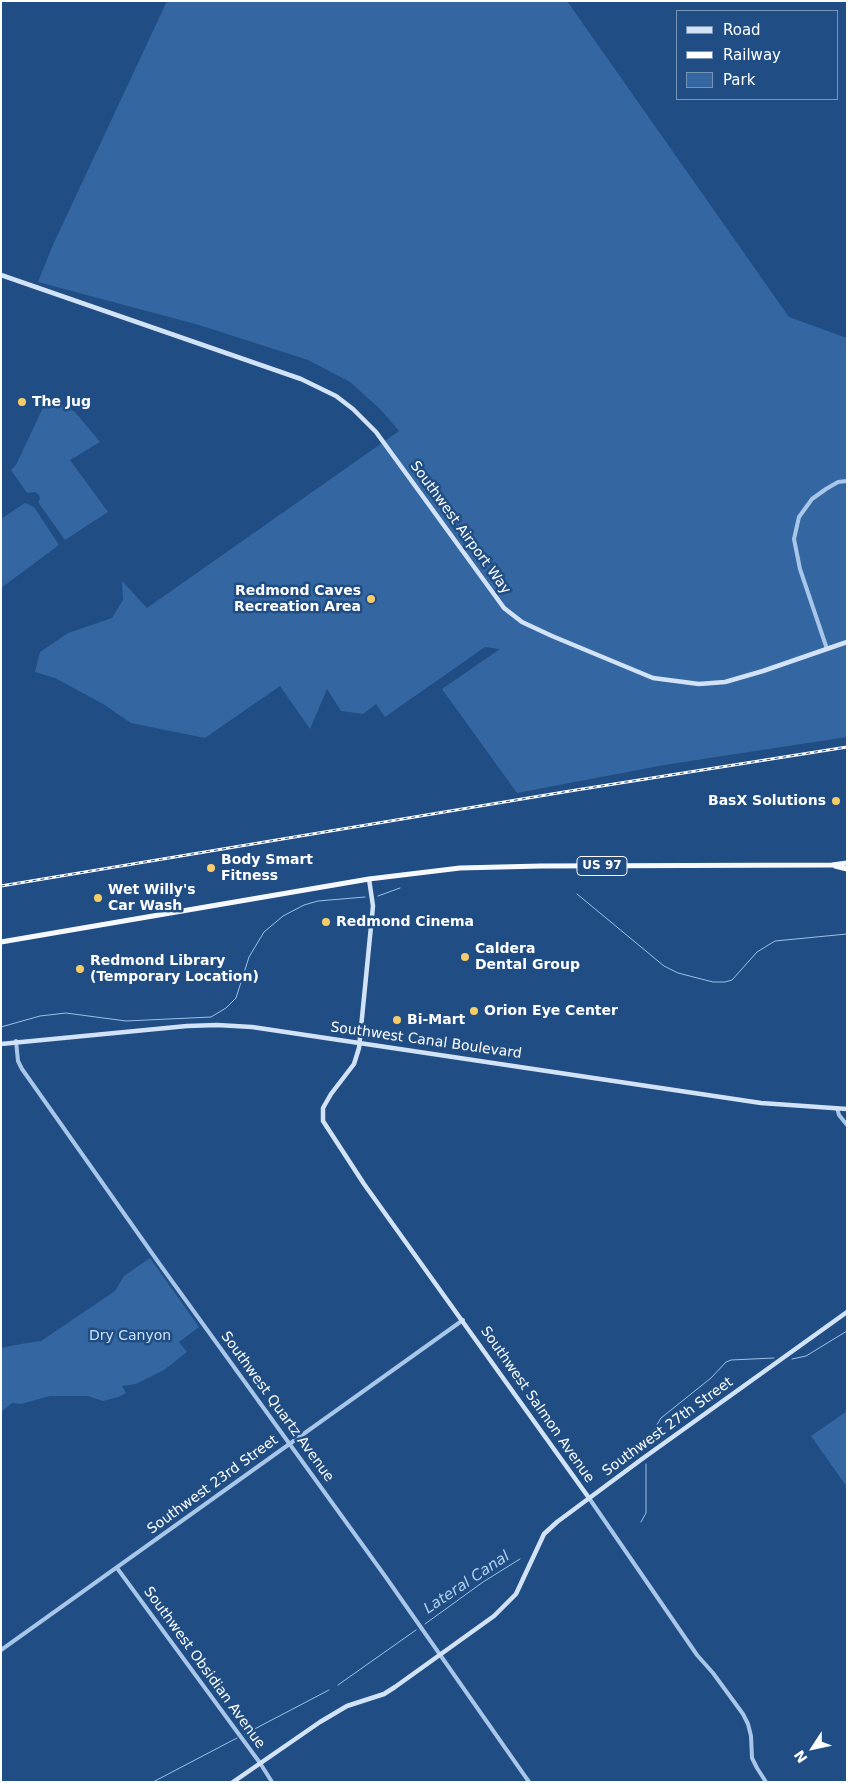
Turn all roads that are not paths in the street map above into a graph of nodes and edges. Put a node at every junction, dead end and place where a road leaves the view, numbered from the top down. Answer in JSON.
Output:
{"nodes":[{"id":1,"x":1,"y":276,"type":"edge"},
{"id":2,"x":847,"y":481,"type":"edge"},
{"id":3,"x":847,"y":642,"type":"edge"},
{"id":4,"x":828,"y":649,"type":"junction"},
{"id":5,"x":847,"y":863,"type":"edge"},
{"id":6,"x":832,"y":865,"type":"junction"},
{"id":7,"x":847,"y":869,"type":"edge"},
{"id":8,"x":369,"y":879,"type":"junction"},
{"id":9,"x":1,"y":942,"type":"edge"},
{"id":10,"x":16,"y":1041,"type":"junction"},
{"id":11,"x":359,"y":1042,"type":"junction"},
{"id":12,"x":1,"y":1044,"type":"edge"},
{"id":13,"x":837,"y":1108,"type":"junction"},
{"id":14,"x":847,"y":1109,"type":"edge"},
{"id":15,"x":847,"y":1125,"type":"edge"},
{"id":16,"x":847,"y":1312,"type":"edge"},
{"id":17,"x":463,"y":1320,"type":"junction"},
{"id":18,"x":289,"y":1444,"type":"junction"},
{"id":19,"x":589,"y":1498,"type":"junction"},
{"id":20,"x":117,"y":1568,"type":"junction"},
{"id":21,"x":1,"y":1650,"type":"edge"},
{"id":22,"x":440,"y":1655,"type":"junction"},
{"id":23,"x":260,"y":1763,"type":"junction"},
{"id":24,"x":233,"y":1782,"type":"edge"},
{"id":25,"x":272,"y":1782,"type":"edge"},
{"id":26,"x":529,"y":1782,"type":"edge"},
{"id":27,"x":766,"y":1782,"type":"edge"}],
"edges":[{"from":1,"to":4,"type":"main road","name":"Southwest Airport Way"},
{"from":2,"to":4,"type":"street"},
{"from":3,"to":4,"type":"main road","name":"Southwest Airport Way"},
{"from":5,"to":6,"type":"highway","number":"US 97"},
{"from":6,"to":7,"type":"highway","number":"US 97"},
{"from":6,"to":8,"type":"highway","number":"US 97"},
{"from":8,"to":9,"type":"highway","number":"US 97"},
{"from":8,"to":11,"type":"main road","name":"Southwest Salmon Avenue"},
{"from":10,"to":11,"type":"main road","name":"Southwest Canal Boulevard"},
{"from":10,"to":12,"type":"main road","name":"Southwest Canal Boulevard"},
{"from":10,"to":18,"type":"street","name":"Southwest Quartz Avenue"},
{"from":11,"to":13,"type":"main road","name":"Southwest Canal Boulevard"},
{"from":11,"to":17,"type":"main road","name":"Southwest Salmon Avenue"},
{"from":13,"to":14,"type":"main road","name":"Southwest Canal Boulevard"},
{"from":13,"to":15,"type":"street"},
{"from":16,"to":19,"type":"main road","name":"Southwest 27th Street"},
{"from":17,"to":18,"type":"street","name":"Southwest 23rd Street"},
{"from":17,"to":19,"type":"main road","name":"Southwest Salmon Avenue"},
{"from":18,"to":20,"type":"street","name":"Southwest 23rd Street"},
{"from":18,"to":22,"type":"street","name":"Southwest Quartz Avenue"},
{"from":19,"to":22,"type":"main road","name":"Southwest 27th Street"},
{"from":19,"to":27,"type":"street","name":"Southwest Salmon Avenue"},
{"from":20,"to":21,"type":"street","name":"Southwest 23rd Street"},
{"from":20,"to":23,"type":"street","name":"Southwest Obsidian Avenue"},
{"from":22,"to":23,"type":"main road","name":"Southwest 27th Street"},
{"from":22,"to":26,"type":"street","name":"Southwest Quartz Avenue"},
{"from":23,"to":24,"type":"main road","name":"Southwest 27th Street"},
{"from":23,"to":25,"type":"street","name":"Southwest Obsidian Avenue"}]}
